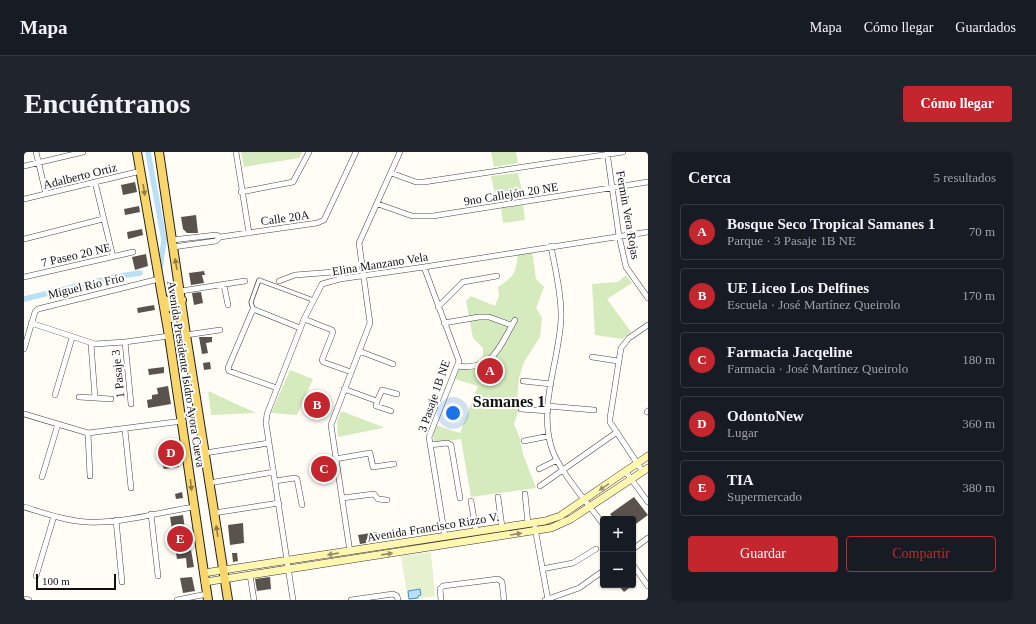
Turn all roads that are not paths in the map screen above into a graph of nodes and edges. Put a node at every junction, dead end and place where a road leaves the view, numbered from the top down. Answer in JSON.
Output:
{"nodes":[{"id":1,"x":36,"y":152,"type":"edge"},
{"id":2,"x":83,"y":152,"type":"edge"},
{"id":3,"x":137,"y":152,"type":"edge"},
{"id":4,"x":159,"y":152,"type":"edge"},
{"id":5,"x":236,"y":152,"type":"edge"},
{"id":6,"x":309,"y":152,"type":"edge"},
{"id":7,"x":356,"y":152,"type":"edge"},
{"id":8,"x":400,"y":152,"type":"edge"},
{"id":9,"x":623,"y":152,"type":"edge"},
{"id":10,"x":607,"y":153,"type":"edge"},
{"id":11,"x":68,"y":154,"type":"edge"},
{"id":12,"x":38,"y":163,"type":"junction"},
{"id":13,"x":24,"y":166,"type":"edge"},
{"id":14,"x":141,"y":171,"type":"junction"},
{"id":15,"x":391,"y":173,"type":"junction"},
{"id":16,"x":95,"y":182,"type":"junction"},
{"id":17,"x":648,"y":182,"type":"edge"},
{"id":18,"x":613,"y":188,"type":"junction"},
{"id":19,"x":241,"y":192,"type":"junction"},
{"id":20,"x":46,"y":194,"type":"junction"},
{"id":21,"x":24,"y":199,"type":"edge"},
{"id":22,"x":378,"y":204,"type":"junction"},
{"id":23,"x":103,"y":219,"type":"junction"},
{"id":24,"x":648,"y":232,"type":"edge"},
{"id":25,"x":249,"y":233,"type":"junction"},
{"id":26,"x":619,"y":236,"type":"junction"},
{"id":27,"x":24,"y":239,"type":"edge"},
{"id":28,"x":173,"y":243,"type":"junction"},
{"id":29,"x":551,"y":246,"type":"junction"},
{"id":30,"x":133,"y":252,"type":"dead end"},
{"id":31,"x":113,"y":257,"type":"junction"},
{"id":32,"x":424,"y":267,"type":"junction"},
{"id":33,"x":364,"y":276,"type":"junction"},
{"id":34,"x":498,"y":276,"type":"dead end"},
{"id":35,"x":24,"y":277,"type":"edge"},
{"id":36,"x":159,"y":279,"type":"junction"},
{"id":37,"x":340,"y":279,"type":"junction"},
{"id":38,"x":245,"y":281,"type":"dead end"},
{"id":39,"x":279,"y":281,"type":"dead end"},
{"id":40,"x":224,"y":285,"type":"junction"},
{"id":41,"x":160,"y":288,"type":"junction"},
{"id":42,"x":181,"y":295,"type":"junction"},
{"id":43,"x":648,"y":298,"type":"edge"},
{"id":44,"x":313,"y":300,"type":"junction"},
{"id":45,"x":228,"y":305,"type":"dead end"},
{"id":46,"x":438,"y":307,"type":"junction"},
{"id":47,"x":253,"y":309,"type":"junction"},
{"id":48,"x":304,"y":319,"type":"junction"},
{"id":49,"x":515,"y":320,"type":"dead end"},
{"id":50,"x":167,"y":322,"type":"junction"},
{"id":51,"x":32,"y":323,"type":"junction"},
{"id":52,"x":444,"y":323,"type":"junction"},
{"id":53,"x":185,"y":325,"type":"junction"},
{"id":54,"x":511,"y":325,"type":"junction"},
{"id":55,"x":648,"y":325,"type":"edge"},
{"id":56,"x":300,"y":328,"type":"junction"},
{"id":57,"x":220,"y":330,"type":"dead end"},
{"id":58,"x":186,"y":335,"type":"junction"},
{"id":59,"x":169,"y":336,"type":"junction"},
{"id":60,"x":72,"y":338,"type":"junction"},
{"id":61,"x":125,"y":342,"type":"junction"},
{"id":62,"x":91,"y":344,"type":"junction"},
{"id":63,"x":24,"y":350,"type":"edge"},
{"id":64,"x":359,"y":351,"type":"junction"},
{"id":65,"x":592,"y":357,"type":"dead end"},
{"id":66,"x":618,"y":361,"type":"junction"},
{"id":67,"x":392,"y":364,"type":"dead end"},
{"id":68,"x":457,"y":366,"type":"junction"},
{"id":69,"x":351,"y":372,"type":"junction"},
{"id":70,"x":523,"y":381,"type":"dead end"},
{"id":71,"x":551,"y":384,"type":"junction"},
{"id":72,"x":277,"y":388,"type":"junction"},
{"id":73,"x":344,"y":389,"type":"junction"},
{"id":74,"x":397,"y":394,"type":"dead end"},
{"id":75,"x":56,"y":395,"type":"dead end"},
{"id":76,"x":78,"y":397,"type":"dead end"},
{"id":77,"x":95,"y":398,"type":"junction"},
{"id":78,"x":111,"y":399,"type":"dead end"},
{"id":79,"x":377,"y":401,"type":"junction"},
{"id":80,"x":131,"y":404,"type":"dead end"},
{"id":81,"x":520,"y":409,"type":"dead end"},
{"id":82,"x":548,"y":409,"type":"junction"},
{"id":83,"x":594,"y":410,"type":"dead end"},
{"id":84,"x":391,"y":411,"type":"dead end"},
{"id":85,"x":24,"y":414,"type":"edge"},
{"id":86,"x":183,"y":421,"type":"junction"},
{"id":87,"x":58,"y":424,"type":"junction"},
{"id":88,"x":125,"y":430,"type":"junction"},
{"id":89,"x":617,"y":432,"type":"junction"},
{"id":90,"x":88,"y":433,"type":"junction"},
{"id":91,"x":549,"y":436,"type":"junction"},
{"id":92,"x":524,"y":441,"type":"dead end"},
{"id":93,"x":269,"y":443,"type":"junction"},
{"id":94,"x":430,"y":446,"type":"junction"},
{"id":95,"x":205,"y":453,"type":"junction"},
{"id":96,"x":648,"y":456,"type":"edge"},
{"id":97,"x":336,"y":458,"type":"junction"},
{"id":98,"x":557,"y":460,"type":"junction"},
{"id":99,"x":394,"y":464,"type":"dead end"},
{"id":100,"x":638,"y":464,"type":"junction"},
{"id":101,"x":539,"y":469,"type":"dead end"},
{"id":102,"x":646,"y":470,"type":"edge"},
{"id":103,"x":564,"y":471,"type":"junction"},
{"id":104,"x":274,"y":472,"type":"junction"},
{"id":105,"x":626,"y":472,"type":"junction"},
{"id":106,"x":90,"y":476,"type":"dead end"},
{"id":107,"x":42,"y":477,"type":"dead end"},
{"id":108,"x":275,"y":480,"type":"junction"},
{"id":109,"x":632,"y":480,"type":"junction"},
{"id":110,"x":209,"y":483,"type":"junction"},
{"id":111,"x":540,"y":486,"type":"dead end"},
{"id":112,"x":131,"y":488,"type":"dead end"},
{"id":113,"x":525,"y":494,"type":"dead end"},
{"id":114,"x":498,"y":497,"type":"dead end"},
{"id":115,"x":342,"y":498,"type":"junction"},
{"id":116,"x":460,"y":498,"type":"dead end"},
{"id":117,"x":387,"y":500,"type":"dead end"},
{"id":118,"x":471,"y":500,"type":"dead end"},
{"id":119,"x":648,"y":502,"type":"edge"},
{"id":120,"x":279,"y":503,"type":"junction"},
{"id":121,"x":588,"y":503,"type":"junction"},
{"id":122,"x":302,"y":504,"type":"dead end"},
{"id":123,"x":24,"y":507,"type":"edge"},
{"id":124,"x":194,"y":507,"type":"junction"},
{"id":125,"x":214,"y":513,"type":"junction"},
{"id":126,"x":150,"y":514,"type":"junction"},
{"id":127,"x":54,"y":516,"type":"junction"},
{"id":128,"x":116,"y":520,"type":"junction"},
{"id":129,"x":600,"y":520,"type":"edge"},
{"id":130,"x":532,"y":524,"type":"junction"},
{"id":131,"x":502,"y":528,"type":"junction"},
{"id":132,"x":476,"y":531,"type":"junction"},
{"id":133,"x":536,"y":531,"type":"junction"},
{"id":134,"x":445,"y":537,"type":"junction"},
{"id":135,"x":648,"y":538,"type":"edge"},
{"id":136,"x":636,"y":547,"type":"edge"},
{"id":137,"x":596,"y":549,"type":"dead end"},
{"id":138,"x":350,"y":552,"type":"junction"},
{"id":139,"x":288,"y":564,"type":"junction"},
{"id":140,"x":542,"y":569,"type":"junction"},
{"id":141,"x":636,"y":569,"type":"edge"},
{"id":142,"x":223,"y":570,"type":"junction"},
{"id":143,"x":204,"y":573,"type":"junction"},
{"id":144,"x":600,"y":573,"type":"edge"},
{"id":145,"x":250,"y":575,"type":"junction"},
{"id":146,"x":36,"y":576,"type":"dead end"},
{"id":147,"x":158,"y":576,"type":"dead end"},
{"id":148,"x":224,"y":579,"type":"junction"},
{"id":149,"x":122,"y":582,"type":"dead end"},
{"id":150,"x":205,"y":582,"type":"junction"},
{"id":151,"x":648,"y":586,"type":"edge"},
{"id":152,"x":208,"y":597,"type":"edge"},
{"id":153,"x":397,"y":598,"type":"edge"},
{"id":154,"x":24,"y":599,"type":"edge"},
{"id":155,"x":29,"y":600,"type":"edge"},
{"id":156,"x":178,"y":600,"type":"edge"},
{"id":157,"x":228,"y":600,"type":"edge"},
{"id":158,"x":254,"y":600,"type":"edge"},
{"id":159,"x":293,"y":600,"type":"edge"},
{"id":160,"x":351,"y":600,"type":"edge"},
{"id":161,"x":441,"y":600,"type":"edge"},
{"id":162,"x":504,"y":600,"type":"edge"},
{"id":163,"x":547,"y":600,"type":"edge"}],
"edges":[{"from":1,"to":12,"type":"street"},
{"from":2,"to":11,"type":"street"},
{"from":3,"to":14,"type":"main road","name":"Avenida Presidente Isidro Ayora Cueva"},
{"from":4,"to":28,"type":"main road","name":"Avenida Presidente Isidro Ayora Cueva"},
{"from":5,"to":19,"type":"street"},
{"from":6,"to":19,"type":"street"},
{"from":7,"to":25,"type":"street","name":"Calle 20A"},
{"from":8,"to":15,"type":"street"},
{"from":9,"to":10,"type":"street"},
{"from":10,"to":15,"type":"street"},
{"from":10,"to":18,"type":"street","name":"Fermin Vera Rojas"},
{"from":11,"to":12,"type":"street"},
{"from":12,"to":13,"type":"street"},
{"from":12,"to":20,"type":"street"},
{"from":14,"to":16,"type":"street","name":"Adalberto Ortiz"},
{"from":14,"to":36,"type":"main road","name":"Avenida Presidente Isidro Ayora Cueva","one_way":true},
{"from":15,"to":22,"type":"street"},
{"from":16,"to":20,"type":"street","name":"Adalberto Ortiz"},
{"from":16,"to":23,"type":"street"},
{"from":17,"to":18,"type":"street","name":"9no Callejón 20 NE"},
{"from":18,"to":22,"type":"street","name":"9no Callejón 20 NE"},
{"from":18,"to":26,"type":"street","name":"Fermin Vera Rojas"},
{"from":19,"to":25,"type":"street"},
{"from":20,"to":21,"type":"street","name":"Adalberto Ortiz"},
{"from":22,"to":33,"type":"street"},
{"from":23,"to":27,"type":"street"},
{"from":23,"to":31,"type":"street"},
{"from":24,"to":26,"type":"street","name":"Elina Manzano Vela"},
{"from":25,"to":28,"type":"street","name":"Calle 20A"},
{"from":26,"to":29,"type":"street","name":"Elina Manzano Vela"},
{"from":26,"to":43,"type":"street","name":"Fermin Vera Rojas"},
{"from":42,"to":28,"type":"main road","name":"Avenida Presidente Isidro Ayora Cueva","one_way":true},
{"from":29,"to":32,"type":"street","name":"Elina Manzano Vela"},
{"from":29,"to":71,"type":"street"},
{"from":30,"to":31,"type":"street","name":"7 Paseo 20 NE"},
{"from":31,"to":35,"type":"street","name":"7 Paseo 20 NE"},
{"from":32,"to":33,"type":"street","name":"Elina Manzano Vela"},
{"from":32,"to":46,"type":"street","name":"3 Pasaje 1B NE"},
{"from":33,"to":37,"type":"street","name":"Elina Manzano Vela"},
{"from":33,"to":64,"type":"street"},
{"from":34,"to":46,"type":"street"},
{"from":36,"to":41,"type":"main road","name":"Avenida Presidente Isidro Ayora Cueva"},
{"from":36,"to":51,"type":"street","name":"Miguel Río Frío"},
{"from":37,"to":39,"type":"street"},
{"from":37,"to":44,"type":"street","name":"Elina Manzano Vela"},
{"from":38,"to":40,"type":"street"},
{"from":40,"to":42,"type":"street"},
{"from":40,"to":45,"type":"street"},
{"from":41,"to":42,"type":"main road"},
{"from":41,"to":50,"type":"main road","name":"Avenida Presidente Isidro Ayora Cueva"},
{"from":42,"to":53,"type":"main road","name":"Avenida Presidente Isidro Ayora Cueva"},
{"from":44,"to":47,"type":"street"},
{"from":44,"to":48,"type":"street","name":"Elina Manzano Vela"},
{"from":46,"to":52,"type":"street","name":"3 Pasaje 1B NE"},
{"from":47,"to":56,"type":"street"},
{"from":47,"to":72,"type":"street"},
{"from":48,"to":56,"type":"street","name":"Elina Manzano Vela"},
{"from":48,"to":69,"type":"street"},
{"from":49,"to":54,"type":"street"},
{"from":50,"to":53,"type":"main road"},
{"from":50,"to":59,"type":"main road","name":"Avenida Presidente Isidro Ayora Cueva"},
{"from":51,"to":60,"type":"street"},
{"from":51,"to":63,"type":"street","name":"Miguel Río Frío"},
{"from":52,"to":54,"type":"street"},
{"from":52,"to":68,"type":"street","name":"3 Pasaje 1B NE"},
{"from":53,"to":58,"type":"main road","name":"Avenida Presidente Isidro Ayora Cueva"},
{"from":54,"to":68,"type":"street"},
{"from":55,"to":66,"type":"street"},
{"from":56,"to":72,"type":"street","name":"Elina Manzano Vela"},
{"from":57,"to":58,"type":"street"},
{"from":58,"to":95,"type":"main road","name":"Avenida Presidente Isidro Ayora Cueva"},
{"from":59,"to":61,"type":"street"},
{"from":59,"to":86,"type":"main road","name":"Avenida Presidente Isidro Ayora Cueva"},
{"from":60,"to":62,"type":"street"},
{"from":60,"to":75,"type":"street"},
{"from":61,"to":62,"type":"street"},
{"from":61,"to":80,"type":"street","name":"1 Pasaje 3"},
{"from":62,"to":77,"type":"street"},
{"from":64,"to":67,"type":"street"},
{"from":64,"to":69,"type":"street"},
{"from":65,"to":66,"type":"street"},
{"from":66,"to":89,"type":"street"},
{"from":68,"to":94,"type":"street","name":"3 Pasaje 1B NE"},
{"from":69,"to":73,"type":"street"},
{"from":70,"to":71,"type":"street"},
{"from":71,"to":82,"type":"street"},
{"from":72,"to":93,"type":"street","name":"Elina Manzano Vela"},
{"from":73,"to":79,"type":"street"},
{"from":73,"to":97,"type":"street"},
{"from":74,"to":79,"type":"street"},
{"from":76,"to":77,"type":"street"},
{"from":77,"to":78,"type":"street"},
{"from":79,"to":84,"type":"street"},
{"from":81,"to":82,"type":"street"},
{"from":82,"to":83,"type":"street"},
{"from":82,"to":91,"type":"street"},
{"from":85,"to":87,"type":"street"},
{"from":86,"to":88,"type":"street"},
{"from":86,"to":124,"type":"main road","name":"Avenida Presidente Isidro Ayora Cueva","one_way":true},
{"from":87,"to":90,"type":"street"},
{"from":87,"to":107,"type":"street"},
{"from":88,"to":90,"type":"street"},
{"from":88,"to":112,"type":"street"},
{"from":89,"to":100,"type":"street"},
{"from":89,"to":103,"type":"street"},
{"from":90,"to":106,"type":"street"},
{"from":91,"to":92,"type":"street"},
{"from":91,"to":98,"type":"street"},
{"from":93,"to":95,"type":"street"},
{"from":93,"to":104,"type":"street","name":"Elina Manzano Vela"},
{"from":94,"to":116,"type":"street"},
{"from":94,"to":134,"type":"street","name":"3 Pasaje 1B NE"},
{"from":95,"to":110,"type":"main road","name":"Avenida Presidente Isidro Ayora Cueva"},
{"from":96,"to":100,"type":"main road","name":"Avenida Francisco Rizzo V."},
{"from":97,"to":99,"type":"street"},
{"from":97,"to":115,"type":"street"},
{"from":98,"to":101,"type":"street"},
{"from":98,"to":103,"type":"street"},
{"from":100,"to":102,"type":"street"},
{"from":100,"to":105,"type":"main road","name":"Avenida Francisco Rizzo V."},
{"from":102,"to":109,"type":"main road","name":"Avenida Francisco Rizzo V."},
{"from":103,"to":111,"type":"street"},
{"from":103,"to":121,"type":"street"},
{"from":104,"to":108,"type":"street","name":"Elina Manzano Vela"},
{"from":104,"to":110,"type":"street"},
{"from":105,"to":109,"type":"street"},
{"from":105,"to":121,"type":"main road","name":"Avenida Francisco Rizzo V.","one_way":true},
{"from":108,"to":120,"type":"street","name":"Elina Manzano Vela"},
{"from":108,"to":122,"type":"street"},
{"from":109,"to":119,"type":"street"},
{"from":109,"to":121,"type":"main road","name":"Avenida Francisco Rizzo V."},
{"from":110,"to":125,"type":"main road","name":"Avenida Presidente Isidro Ayora Cueva"},
{"from":113,"to":130,"type":"street"},
{"from":114,"to":131,"type":"street"},
{"from":115,"to":117,"type":"street"},
{"from":115,"to":138,"type":"street"},
{"from":118,"to":132,"type":"street"},
{"from":120,"to":125,"type":"street"},
{"from":120,"to":139,"type":"street","name":"Elina Manzano Vela"},
{"from":121,"to":129,"type":"street"},
{"from":121,"to":130,"type":"main road","name":"Avenida Francisco Rizzo V."},
{"from":121,"to":133,"type":"main road","name":"Avenida Francisco Rizzo V."},
{"from":123,"to":127,"type":"street"},
{"from":124,"to":126,"type":"street"},
{"from":124,"to":143,"type":"main road","name":"Avenida Presidente Isidro Ayora Cueva"},
{"from":142,"to":125,"type":"main road","name":"Avenida Presidente Isidro Ayora Cueva","one_way":true},
{"from":126,"to":128,"type":"street"},
{"from":126,"to":147,"type":"street"},
{"from":127,"to":128,"type":"street"},
{"from":127,"to":146,"type":"street"},
{"from":128,"to":149,"type":"street"},
{"from":130,"to":131,"type":"main road","name":"Avenida Francisco Rizzo V."},
{"from":130,"to":133,"type":"street"},
{"from":131,"to":132,"type":"main road","name":"Avenida Francisco Rizzo V."},
{"from":132,"to":134,"type":"main road","name":"Avenida Francisco Rizzo V."},
{"from":139,"to":133,"type":"main road","name":"Avenida Francisco Rizzo V.","one_way":true},
{"from":133,"to":140,"type":"street"},
{"from":134,"to":138,"type":"main road","name":"Avenida Francisco Rizzo V."},
{"from":135,"to":136,"type":"street"},
{"from":137,"to":140,"type":"street"},
{"from":138,"to":139,"type":"main road","name":"Avenida Francisco Rizzo V.","one_way":true},
{"from":139,"to":142,"type":"main road","name":"Avenida Francisco Rizzo V."},
{"from":139,"to":145,"type":"main road","name":"Avenida Francisco Rizzo V."},
{"from":139,"to":159,"type":"street","name":"Elina Manzano Vela"},
{"from":140,"to":163,"type":"street"},
{"from":141,"to":151,"type":"street"},
{"from":142,"to":143,"type":"main road","name":"Avenida Francisco Rizzo V."},
{"from":142,"to":148,"type":"main road","name":"Avenida Presidente Isidro Ayora Cueva"},
{"from":143,"to":150,"type":"main road","name":"Avenida Presidente Isidro Ayora Cueva"},
{"from":144,"to":163,"type":"street"},
{"from":145,"to":148,"type":"main road","name":"Avenida Francisco Rizzo V."},
{"from":145,"to":158,"type":"street"},
{"from":148,"to":150,"type":"main road","name":"Avenida Francisco Rizzo V."},
{"from":148,"to":157,"type":"main road","name":"Avenida Presidente Isidro Ayora Cueva"},
{"from":150,"to":152,"type":"main road","name":"Avenida Presidente Isidro Ayora Cueva"},
{"from":152,"to":156,"type":"street"},
{"from":153,"to":160,"type":"street"},
{"from":154,"to":155,"type":"street"},
{"from":161,"to":162,"type":"street"}]}
